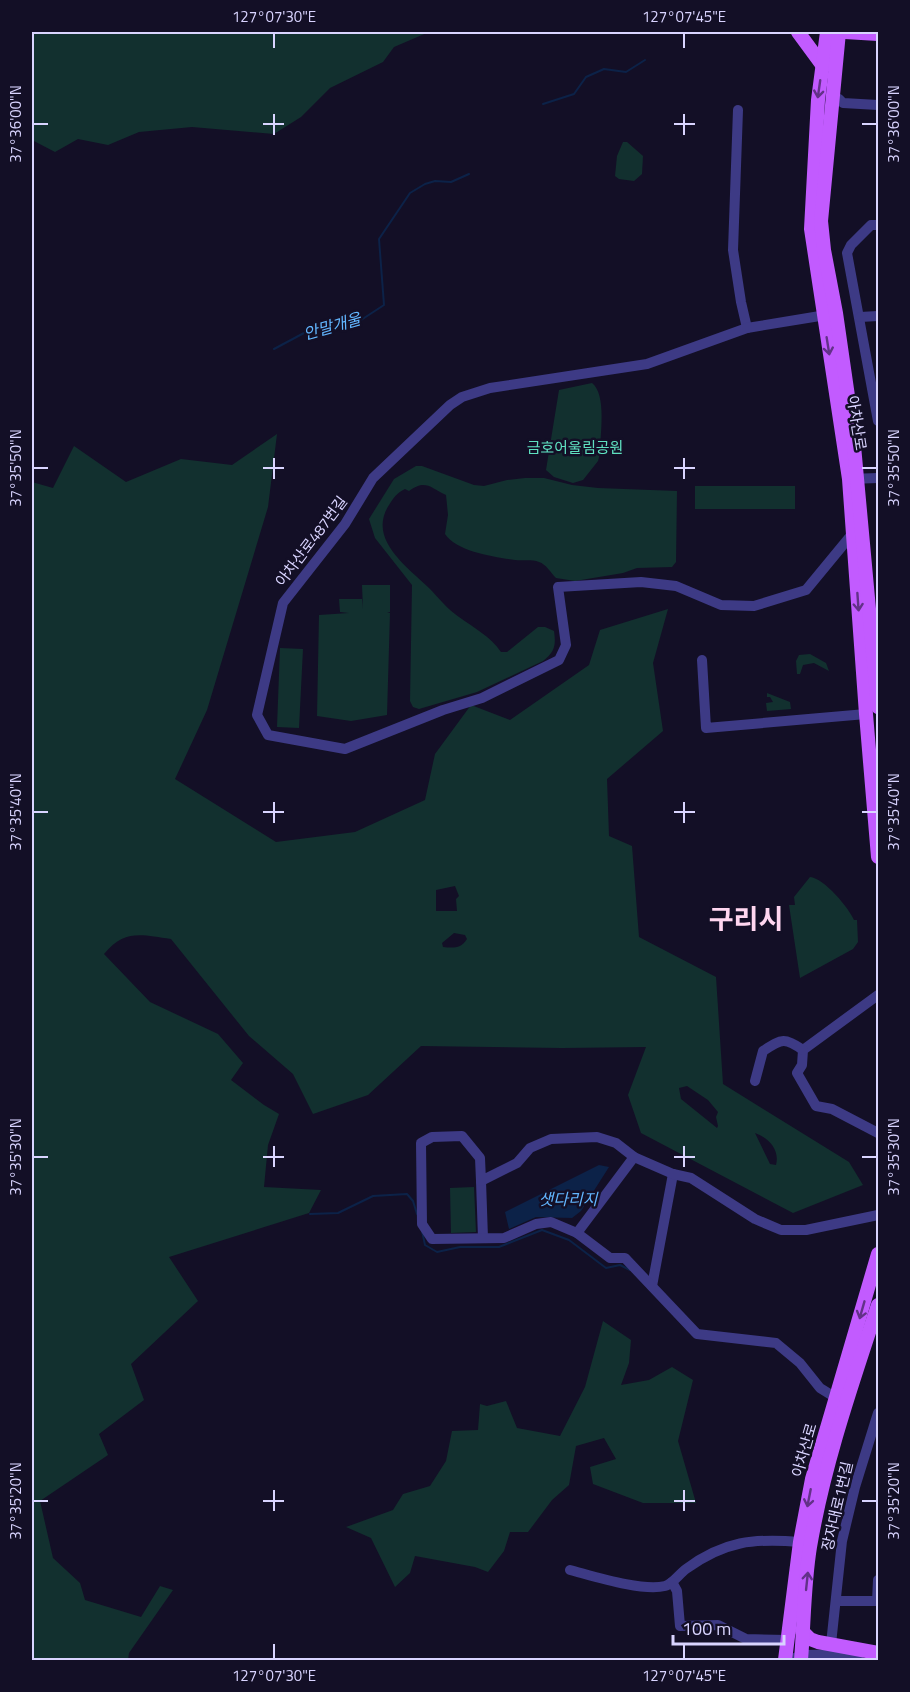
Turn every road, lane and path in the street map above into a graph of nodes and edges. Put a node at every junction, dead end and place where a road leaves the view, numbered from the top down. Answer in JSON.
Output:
{"nodes":[{"id":1,"x":798,"y":32,"type":"edge"},
{"id":2,"x":827,"y":32,"type":"edge"},
{"id":3,"x":839,"y":32,"type":"edge"},
{"id":4,"x":845,"y":32,"type":"edge"},
{"id":5,"x":879,"y":34,"type":"edge"},
{"id":6,"x":823,"y":66,"type":"junction"},
{"id":7,"x":832,"y":98,"type":"junction"},
{"id":8,"x":879,"y":105,"type":"edge"},
{"id":9,"x":738,"y":110,"type":"dead end"},
{"id":10,"x":879,"y":225,"type":"edge"},
{"id":11,"x":830,"y":314,"type":"junction"},
{"id":12,"x":879,"y":316,"type":"edge"},
{"id":13,"x":860,"y":317,"type":"junction"},
{"id":14,"x":747,"y":328,"type":"junction"},
{"id":15,"x":879,"y":421,"type":"edge"},
{"id":16,"x":879,"y":478,"type":"edge"},
{"id":17,"x":854,"y":479,"type":"junction"},
{"id":18,"x":853,"y":533,"type":"junction"},
{"id":19,"x":876,"y":649,"type":"edge"},
{"id":20,"x":702,"y":660,"type":"dead end"},
{"id":21,"x":879,"y":707,"type":"edge"},
{"id":22,"x":866,"y":714,"type":"junction"},
{"id":23,"x":879,"y":856,"type":"edge"},
{"id":24,"x":879,"y":994,"type":"edge"},
{"id":25,"x":803,"y":1050,"type":"junction"},
{"id":26,"x":755,"y":1081,"type":"dead end"},
{"id":27,"x":879,"y":1133,"type":"edge"},
{"id":28,"x":634,"y":1157,"type":"junction"},
{"id":29,"x":673,"y":1174,"type":"junction"},
{"id":30,"x":481,"y":1181,"type":"junction"},
{"id":31,"x":879,"y":1215,"type":"edge"},
{"id":32,"x":577,"y":1233,"type":"junction"},
{"id":33,"x":483,"y":1238,"type":"junction"},
{"id":34,"x":879,"y":1254,"type":"edge"},
{"id":35,"x":652,"y":1286,"type":"junction"},
{"id":36,"x":879,"y":1305,"type":"edge"},
{"id":37,"x":841,"y":1401,"type":"junction"},
{"id":38,"x":879,"y":1413,"type":"edge"},
{"id":39,"x":874,"y":1441,"type":"edge"},
{"id":40,"x":800,"y":1542,"type":"junction"},
{"id":41,"x":570,"y":1570,"type":"dead end"},
{"id":42,"x":879,"y":1580,"type":"edge"},
{"id":43,"x":672,"y":1582,"type":"junction"},
{"id":44,"x":836,"y":1601,"type":"junction"},
{"id":45,"x":878,"y":1601,"type":"edge"},
{"id":46,"x":802,"y":1632,"type":"junction"},
{"id":47,"x":787,"y":1640,"type":"junction"},
{"id":48,"x":831,"y":1644,"type":"junction"},
{"id":49,"x":879,"y":1653,"type":"edge"},
{"id":50,"x":798,"y":1659,"type":"edge"},
{"id":51,"x":785,"y":1660,"type":"edge"}],
"edges":[{"from":1,"to":6,"type":"main road"},
{"from":2,"to":6,"type":"main road","name":"아차산로"},
{"from":3,"to":7,"type":"main road","name":"아차산로"},
{"from":4,"to":5,"type":"main road"},
{"from":6,"to":11,"type":"main road","name":"아차산로","one_way":true},
{"from":7,"to":8,"type":"street"},
{"from":7,"to":11,"type":"main road","name":"아차산로"},
{"from":9,"to":14,"type":"street"},
{"from":10,"to":13,"type":"street"},
{"from":11,"to":14,"type":"street","name":"아차산로487번길"},
{"from":11,"to":17,"type":"main road","name":"아차산로"},
{"from":12,"to":13,"type":"street"},
{"from":13,"to":15,"type":"street"},
{"from":14,"to":18,"type":"street","name":"아차산로487번길"},
{"from":16,"to":17,"type":"street"},
{"from":17,"to":18,"type":"main road","name":"아차산로"},
{"from":17,"to":19,"type":"main road","name":"아차산로"},
{"from":18,"to":22,"type":"main road","name":"아차산로","one_way":true},
{"from":19,"to":21,"type":"main road","name":"아차산로"},
{"from":20,"to":22,"type":"street"},
{"from":22,"to":23,"type":"main road","name":"아차산로"},
{"from":24,"to":25,"type":"street"},
{"from":25,"to":26,"type":"street"},
{"from":25,"to":27,"type":"street"},
{"from":28,"to":29,"type":"street"},
{"from":28,"to":30,"type":"street"},
{"from":28,"to":32,"type":"street"},
{"from":29,"to":31,"type":"street"},
{"from":29,"to":35,"type":"street"},
{"from":30,"to":33,"type":"street"},
{"from":30,"to":33,"type":"street"},
{"from":32,"to":33,"type":"street"},
{"from":32,"to":35,"type":"street"},
{"from":34,"to":37,"type":"main road","name":"아차산로","one_way":true},
{"from":35,"to":37,"type":"street"},
{"from":36,"to":37,"type":"main road","name":"아차산로"},
{"from":37,"to":40,"type":"main road","name":"아차산로","one_way":true},
{"from":46,"to":37,"type":"main road","name":"아차산로","one_way":true},
{"from":38,"to":39,"type":"street","name":"장자대로1번길"},
{"from":39,"to":44,"type":"street","name":"장자대로1번길"},
{"from":40,"to":43,"type":"street"},
{"from":40,"to":47,"type":"main road","name":"아차산로"},
{"from":41,"to":43,"type":"street"},
{"from":42,"to":45,"type":"street"},
{"from":43,"to":47,"type":"street"},
{"from":44,"to":45,"type":"street"},
{"from":44,"to":48,"type":"street","name":"장자대로1번길"},
{"from":46,"to":48,"type":"main road"},
{"from":46,"to":50,"type":"main road","name":"아차산로"},
{"from":47,"to":51,"type":"main road","name":"아차산로"},
{"from":48,"to":49,"type":"main road"},
{"from":49,"to":50,"type":"street"}]}
